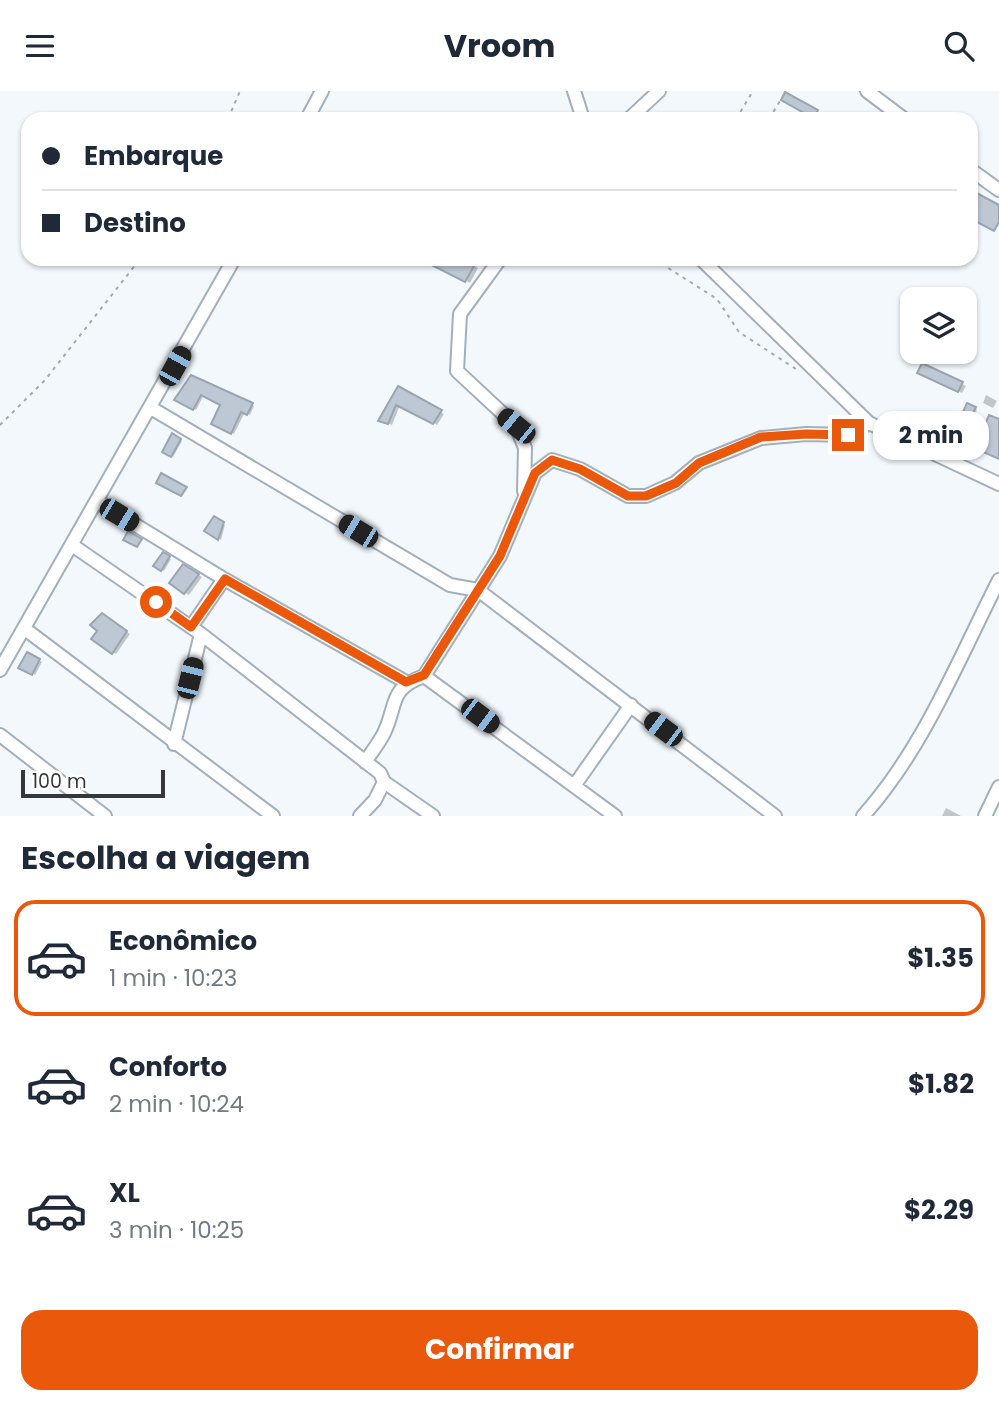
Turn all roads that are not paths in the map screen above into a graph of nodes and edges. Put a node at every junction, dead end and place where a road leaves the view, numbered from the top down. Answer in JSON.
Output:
{"nodes":[{"id":1,"x":322,"y":91,"type":"edge"},
{"id":2,"x":574,"y":91,"type":"edge"},
{"id":3,"x":659,"y":91,"type":"edge"},
{"id":4,"x":867,"y":91,"type":"edge"},
{"id":5,"x":311,"y":112,"type":"edge"},
{"id":6,"x":581,"y":112,"type":"edge"},
{"id":7,"x":636,"y":112,"type":"edge"},
{"id":8,"x":895,"y":112,"type":"edge"},
{"id":9,"x":978,"y":175,"type":"edge"},
{"id":10,"x":999,"y":190,"type":"edge"},
{"id":11,"x":230,"y":266,"type":"edge"},
{"id":12,"x":495,"y":266,"type":"edge"},
{"id":13,"x":708,"y":266,"type":"edge"},
{"id":14,"x":151,"y":408,"type":"junction"},
{"id":15,"x":869,"y":423,"type":"junction"},
{"id":16,"x":999,"y":484,"type":"edge"},
{"id":17,"x":524,"y":501,"type":"junction"},
{"id":18,"x":98,"y":502,"type":"junction"},
{"id":19,"x":72,"y":545,"type":"junction"},
{"id":20,"x":225,"y":579,"type":"junction"},
{"id":21,"x":999,"y":580,"type":"edge"},
{"id":22,"x":478,"y":590,"type":"junction"},
{"id":23,"x":25,"y":629,"type":"junction"},
{"id":24,"x":196,"y":631,"type":"junction"},
{"id":25,"x":0,"y":670,"type":"edge"},
{"id":26,"x":424,"y":675,"type":"junction"},
{"id":27,"x":406,"y":682,"type":"junction"},
{"id":28,"x":631,"y":705,"type":"junction"},
{"id":29,"x":0,"y":735,"type":"edge"},
{"id":30,"x":174,"y":744,"type":"junction"},
{"id":31,"x":365,"y":762,"type":"junction"},
{"id":32,"x":384,"y":782,"type":"junction"},
{"id":33,"x":574,"y":786,"type":"junction"},
{"id":34,"x":999,"y":787,"type":"edge"},
{"id":35,"x":599,"y":812,"type":"edge"},
{"id":36,"x":105,"y":816,"type":"edge"},
{"id":37,"x":273,"y":816,"type":"edge"},
{"id":38,"x":359,"y":816,"type":"edge"},
{"id":39,"x":433,"y":816,"type":"edge"},
{"id":40,"x":615,"y":816,"type":"edge"},
{"id":41,"x":775,"y":816,"type":"edge"},
{"id":42,"x":863,"y":816,"type":"edge"},
{"id":43,"x":985,"y":816,"type":"edge"}],
"edges":[{"from":1,"to":5,"type":"street"},
{"from":2,"to":6,"type":"street"},
{"from":3,"to":7,"type":"street"},
{"from":4,"to":8,"type":"street"},
{"from":9,"to":10,"type":"street"},
{"from":11,"to":14,"type":"street"},
{"from":12,"to":17,"type":"street"},
{"from":13,"to":15,"type":"street"},
{"from":14,"to":18,"type":"street"},
{"from":14,"to":22,"type":"street"},
{"from":15,"to":16,"type":"street"},
{"from":15,"to":17,"type":"street"},
{"from":17,"to":22,"type":"street"},
{"from":18,"to":19,"type":"street"},
{"from":18,"to":20,"type":"street"},
{"from":19,"to":23,"type":"street"},
{"from":19,"to":24,"type":"street"},
{"from":20,"to":24,"type":"street"},
{"from":20,"to":27,"type":"street"},
{"from":21,"to":42,"type":"street"},
{"from":22,"to":26,"type":"street"},
{"from":22,"to":28,"type":"street"},
{"from":23,"to":25,"type":"street"},
{"from":23,"to":30,"type":"street"},
{"from":24,"to":30,"type":"street"},
{"from":24,"to":31,"type":"street"},
{"from":26,"to":27,"type":"street"},
{"from":26,"to":33,"type":"street"},
{"from":27,"to":31,"type":"street"},
{"from":28,"to":33,"type":"street"},
{"from":28,"to":41,"type":"street"},
{"from":29,"to":36,"type":"street"},
{"from":30,"to":37,"type":"street"},
{"from":31,"to":32,"type":"street"},
{"from":32,"to":38,"type":"street"},
{"from":32,"to":39,"type":"street"},
{"from":33,"to":35,"type":"street"},
{"from":34,"to":43,"type":"street"},
{"from":35,"to":40,"type":"street"}]}
